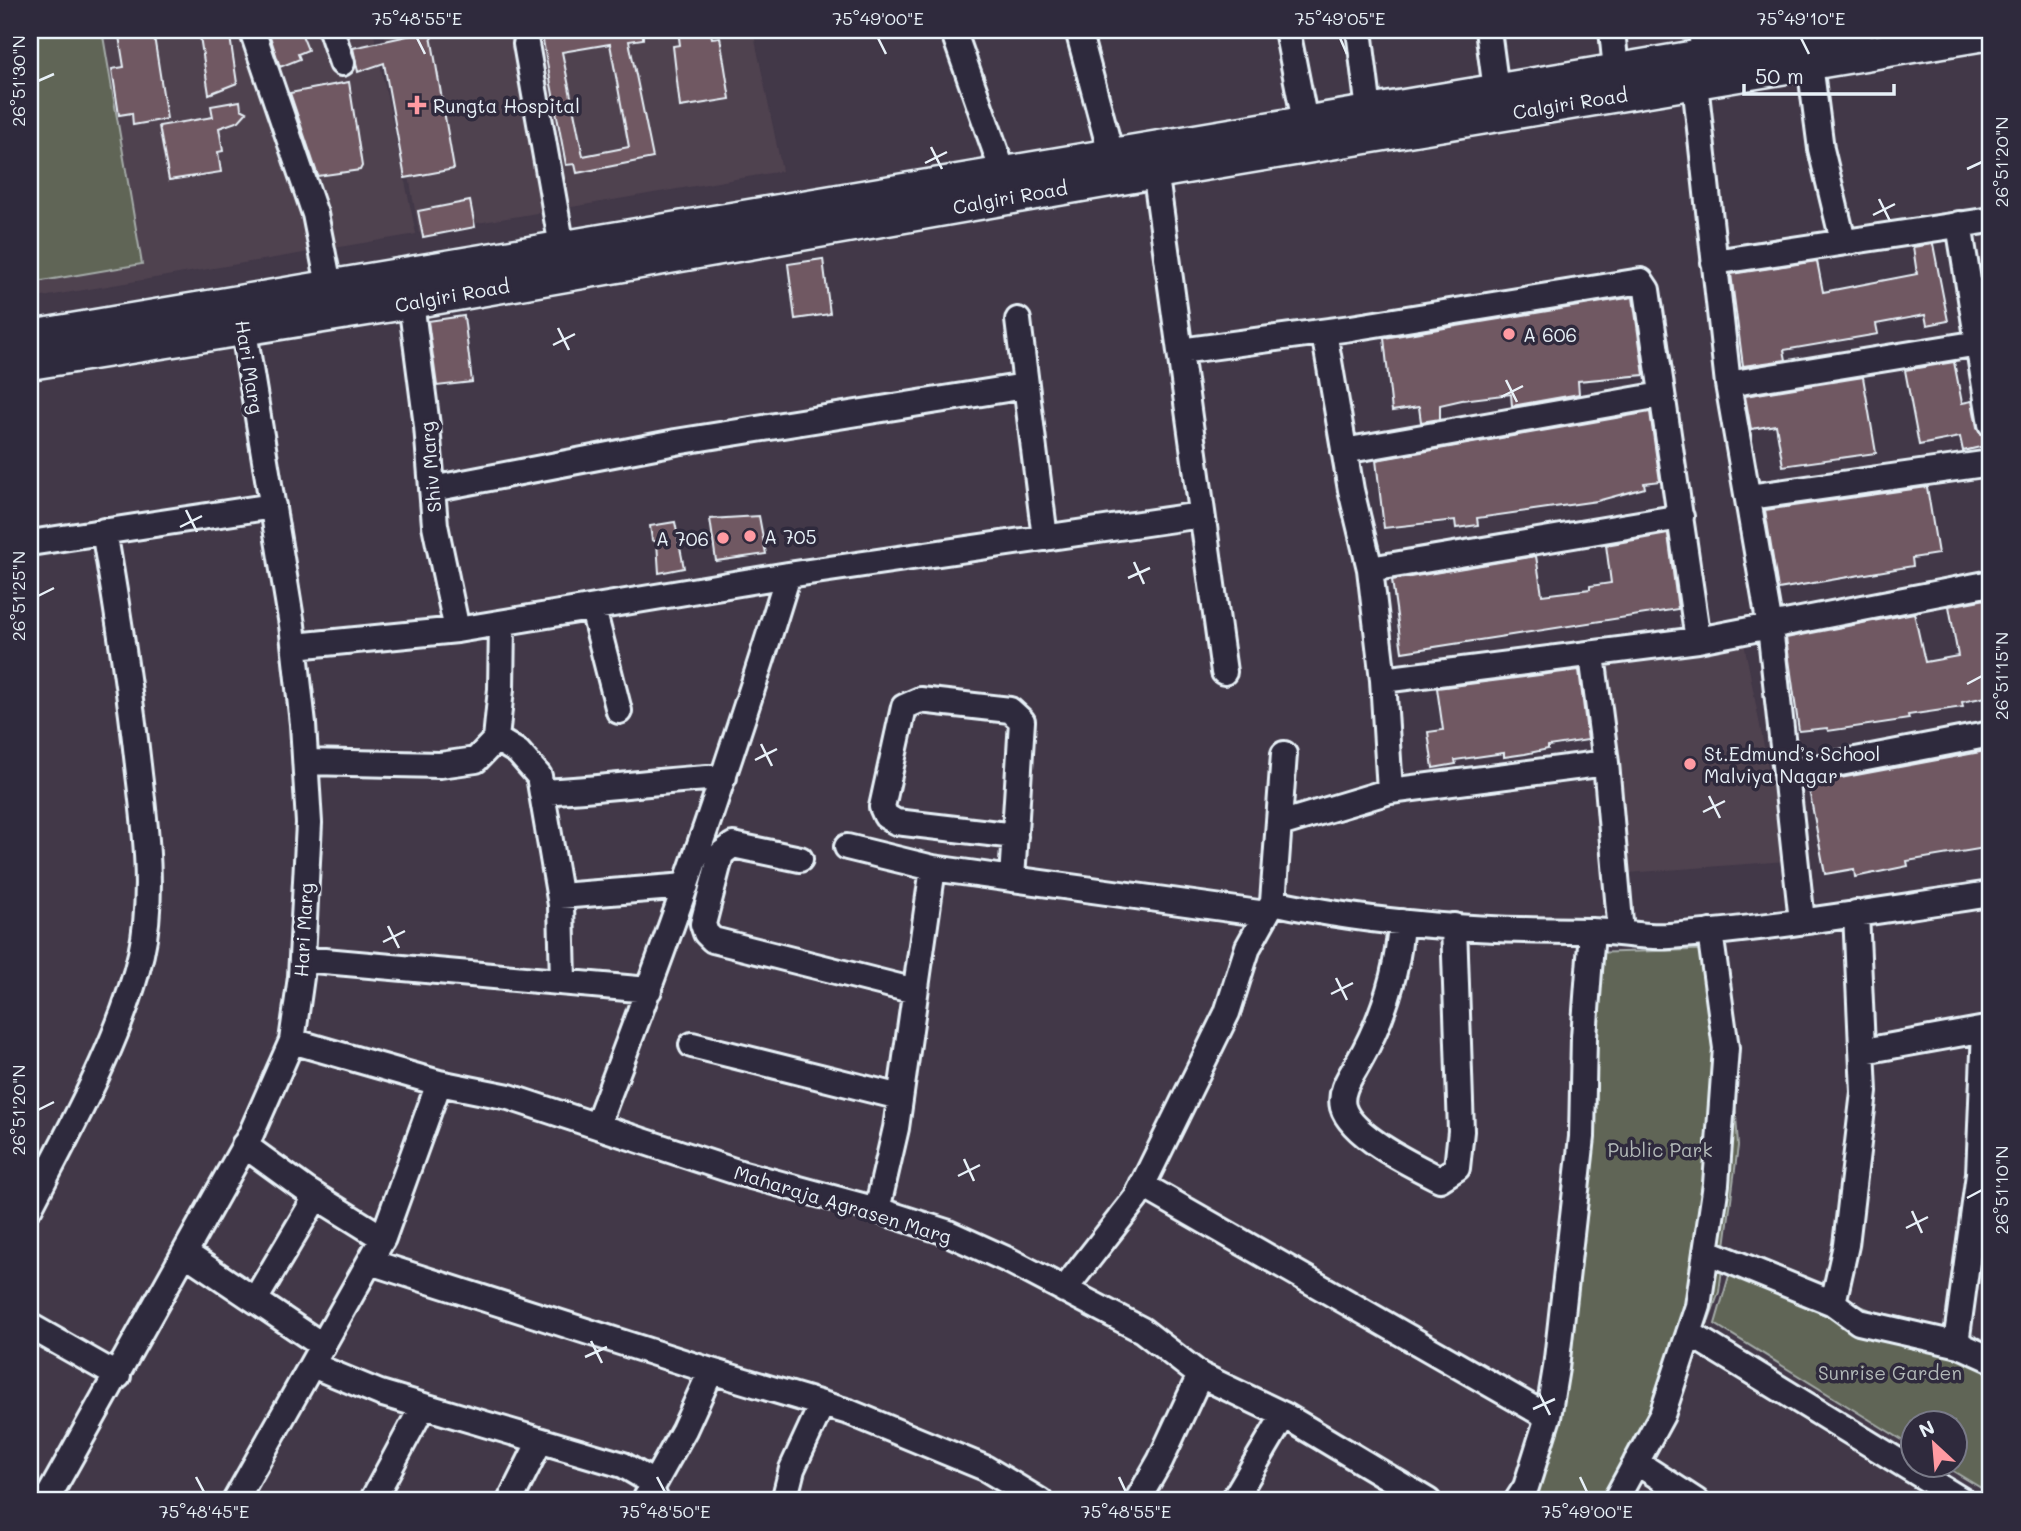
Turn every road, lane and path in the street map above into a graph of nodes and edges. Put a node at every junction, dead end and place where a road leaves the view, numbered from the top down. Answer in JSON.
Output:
{"nodes":[{"id":1,"x":252,"y":30,"type":"edge"},
{"id":2,"x":331,"y":30,"type":"edge"},
{"id":3,"x":953,"y":30,"type":"edge"},
{"id":4,"x":1078,"y":30,"type":"edge"},
{"id":5,"x":1287,"y":30,"type":"edge"},
{"id":6,"x":1359,"y":30,"type":"edge"},
{"id":7,"x":1488,"y":30,"type":"edge"},
{"id":8,"x":1612,"y":30,"type":"edge"},
{"id":9,"x":1856,"y":30,"type":"edge"},
{"id":10,"x":1991,"y":33,"type":"edge"},
{"id":11,"x":526,"y":44,"type":"dead end"},
{"id":12,"x":1805,"y":44,"type":"edge"},
{"id":13,"x":1700,"y":56,"type":"edge"},
{"id":14,"x":342,"y":63,"type":"dead end"},
{"id":15,"x":1616,"y":70,"type":"junction"},
{"id":16,"x":1496,"y":90,"type":"junction"},
{"id":17,"x":1369,"y":111,"type":"junction"},
{"id":18,"x":1305,"y":122,"type":"junction"},
{"id":19,"x":1111,"y":154,"type":"junction"},
{"id":20,"x":1154,"y":160,"type":"junction"},
{"id":21,"x":1003,"y":172,"type":"junction"},
{"id":22,"x":1991,"y":220,"type":"edge"},
{"id":23,"x":1959,"y":224,"type":"junction"},
{"id":24,"x":1843,"y":241,"type":"junction"},
{"id":25,"x":562,"y":247,"type":"junction"},
{"id":26,"x":1714,"y":262,"type":"junction"},
{"id":27,"x":329,"y":285,"type":"junction"},
{"id":28,"x":411,"y":302,"type":"junction"},
{"id":29,"x":242,"y":315,"type":"junction"},
{"id":30,"x":1018,"y":320,"type":"dead end"},
{"id":31,"x":1324,"y":332,"type":"junction"},
{"id":32,"x":30,"y":337,"type":"edge"},
{"id":33,"x":1979,"y":343,"type":"junction"},
{"id":34,"x":1180,"y":351,"type":"junction"},
{"id":35,"x":30,"y":363,"type":"edge"},
{"id":36,"x":1728,"y":384,"type":"junction"},
{"id":37,"x":1025,"y":386,"type":"junction"},
{"id":38,"x":1661,"y":395,"type":"junction"},
{"id":39,"x":1991,"y":424,"type":"edge"},
{"id":40,"x":1344,"y":451,"type":"junction"},
{"id":41,"x":1991,"y":463,"type":"edge"},
{"id":42,"x":432,"y":489,"type":"junction"},
{"id":43,"x":1749,"y":497,"type":"junction"},
{"id":44,"x":273,"y":506,"type":"junction"},
{"id":45,"x":1201,"y":516,"type":"junction"},
{"id":46,"x":1681,"y":517,"type":"junction"},
{"id":47,"x":104,"y":531,"type":"junction"},
{"id":48,"x":1045,"y":538,"type":"junction"},
{"id":49,"x":30,"y":542,"type":"edge"},
{"id":50,"x":1370,"y":569,"type":"junction"},
{"id":51,"x":788,"y":575,"type":"junction"},
{"id":52,"x":1991,"y":583,"type":"edge"},
{"id":53,"x":593,"y":609,"type":"junction"},
{"id":54,"x":502,"y":623,"type":"junction"},
{"id":55,"x":1770,"y":627,"type":"junction"},
{"id":56,"x":457,"y":631,"type":"junction"},
{"id":57,"x":1698,"y":640,"type":"junction"},
{"id":58,"x":295,"y":646,"type":"junction"},
{"id":59,"x":1592,"y":655,"type":"junction"},
{"id":60,"x":1224,"y":672,"type":"dead end"},
{"id":61,"x":1383,"y":680,"type":"junction"},
{"id":62,"x":619,"y":711,"type":"dead end"},
{"id":63,"x":1991,"y":734,"type":"edge"},
{"id":64,"x":496,"y":739,"type":"junction"},
{"id":65,"x":1284,"y":754,"type":"dead end"},
{"id":66,"x":306,"y":762,"type":"junction"},
{"id":67,"x":1606,"y":762,"type":"junction"},
{"id":68,"x":1788,"y":773,"type":"junction"},
{"id":69,"x":724,"y":777,"type":"junction"},
{"id":70,"x":1390,"y":791,"type":"junction"},
{"id":71,"x":542,"y":792,"type":"junction"},
{"id":72,"x":1280,"y":824,"type":"junction"},
{"id":73,"x":1015,"y":836,"type":"junction"},
{"id":74,"x":847,"y":847,"type":"dead end"},
{"id":75,"x":800,"y":859,"type":"dead end"},
{"id":76,"x":933,"y":868,"type":"junction"},
{"id":77,"x":1012,"y":879,"type":"junction"},
{"id":78,"x":686,"y":886,"type":"junction"},
{"id":79,"x":1991,"y":894,"type":"edge"},
{"id":80,"x":559,"y":896,"type":"junction"},
{"id":81,"x":1270,"y":908,"type":"junction"},
{"id":82,"x":1856,"y":913,"type":"junction"},
{"id":83,"x":1802,"y":921,"type":"junction"},
{"id":84,"x":1401,"y":922,"type":"junction"},
{"id":85,"x":1454,"y":926,"type":"junction"},
{"id":86,"x":1592,"y":931,"type":"junction"},
{"id":87,"x":1710,"y":932,"type":"junction"},
{"id":88,"x":1621,"y":933,"type":"junction"},
{"id":89,"x":302,"y":959,"type":"junction"},
{"id":90,"x":563,"y":980,"type":"junction"},
{"id":91,"x":649,"y":990,"type":"junction"},
{"id":92,"x":915,"y":991,"type":"junction"},
{"id":93,"x":1988,"y":1029,"type":"edge"},
{"id":94,"x":292,"y":1041,"type":"junction"},
{"id":95,"x":692,"y":1045,"type":"dead end"},
{"id":96,"x":1864,"y":1051,"type":"junction"},
{"id":97,"x":439,"y":1083,"type":"junction"},
{"id":98,"x":900,"y":1097,"type":"junction"},
{"id":99,"x":597,"y":1125,"type":"junction"},
{"id":100,"x":244,"y":1145,"type":"junction"},
{"id":101,"x":1142,"y":1185,"type":"junction"},
{"id":102,"x":316,"y":1197,"type":"junction"},
{"id":103,"x":30,"y":1208,"type":"edge"},
{"id":104,"x":877,"y":1210,"type":"junction"},
{"id":105,"x":383,"y":1238,"type":"junction"},
{"id":106,"x":1706,"y":1251,"type":"junction"},
{"id":107,"x":185,"y":1253,"type":"junction"},
{"id":108,"x":370,"y":1262,"type":"junction"},
{"id":109,"x":1064,"y":1290,"type":"junction"},
{"id":110,"x":255,"y":1300,"type":"junction"},
{"id":111,"x":1833,"y":1303,"type":"junction"},
{"id":112,"x":30,"y":1326,"type":"edge"},
{"id":113,"x":1689,"y":1333,"type":"junction"},
{"id":114,"x":1959,"y":1345,"type":"junction"},
{"id":115,"x":318,"y":1355,"type":"junction"},
{"id":116,"x":1991,"y":1359,"type":"edge"},
{"id":117,"x":712,"y":1371,"type":"junction"},
{"id":118,"x":1200,"y":1375,"type":"junction"},
{"id":119,"x":118,"y":1377,"type":"junction"},
{"id":120,"x":821,"y":1404,"type":"junction"},
{"id":121,"x":423,"y":1406,"type":"junction"},
{"id":122,"x":1284,"y":1415,"type":"junction"},
{"id":123,"x":1548,"y":1417,"type":"junction"},
{"id":124,"x":540,"y":1441,"type":"junction"},
{"id":125,"x":1636,"y":1462,"type":"junction"},
{"id":126,"x":1415,"y":1497,"type":"edge"},
{"id":127,"x":650,"y":1498,"type":"edge"},
{"id":128,"x":46,"y":1501,"type":"edge"},
{"id":129,"x":235,"y":1501,"type":"edge"},
{"id":130,"x":372,"y":1501,"type":"edge"},
{"id":131,"x":510,"y":1501,"type":"edge"},
{"id":132,"x":784,"y":1501,"type":"edge"},
{"id":133,"x":1040,"y":1501,"type":"edge"},
{"id":134,"x":1137,"y":1501,"type":"edge"},
{"id":135,"x":1233,"y":1501,"type":"edge"},
{"id":136,"x":1517,"y":1501,"type":"edge"},
{"id":137,"x":1615,"y":1501,"type":"edge"},
{"id":138,"x":1696,"y":1501,"type":"edge"},
{"id":139,"x":1963,"y":1501,"type":"edge"}],
"edges":[{"from":1,"to":27,"type":"street"},
{"from":2,"to":14,"type":"street"},
{"from":3,"to":21,"type":"street"},
{"from":4,"to":19,"type":"street"},
{"from":5,"to":18,"type":"street"},
{"from":6,"to":17,"type":"street"},
{"from":7,"to":16,"type":"street"},
{"from":8,"to":15,"type":"street"},
{"from":9,"to":12,"type":"main road","name":"Calgiri Road"},
{"from":10,"to":12,"type":"main road","name":"Calgiri Road"},
{"from":11,"to":25,"type":"street"},
{"from":12,"to":13,"type":"main road","name":"Calgiri Road"},
{"from":12,"to":24,"type":"street"},
{"from":13,"to":15,"type":"main road","name":"Calgiri Road"},
{"from":13,"to":20,"type":"main road","name":"Calgiri Road"},
{"from":13,"to":26,"type":"street"},
{"from":15,"to":16,"type":"main road","name":"Calgiri Road"},
{"from":16,"to":17,"type":"main road","name":"Calgiri Road"},
{"from":17,"to":18,"type":"main road","name":"Calgiri Road"},
{"from":18,"to":20,"type":"main road","name":"Calgiri Road"},
{"from":19,"to":20,"type":"main road","name":"Calgiri Road"},
{"from":19,"to":21,"type":"main road","name":"Calgiri Road"},
{"from":20,"to":28,"type":"main road","name":"Calgiri Road"},
{"from":20,"to":34,"type":"street"},
{"from":21,"to":25,"type":"main road","name":"Calgiri Road"},
{"from":22,"to":23,"type":"street"},
{"from":23,"to":24,"type":"street"},
{"from":23,"to":33,"type":"street"},
{"from":24,"to":26,"type":"street"},
{"from":25,"to":27,"type":"main road","name":"Calgiri Road"},
{"from":26,"to":36,"type":"street"},
{"from":27,"to":29,"type":"main road","name":"Calgiri Road"},
{"from":28,"to":29,"type":"main road","name":"Calgiri Road"},
{"from":28,"to":42,"type":"street","name":"Shiv Marg"},
{"from":29,"to":32,"type":"main road","name":"Calgiri Road"},
{"from":29,"to":35,"type":"main road","name":"Calgiri Road"},
{"from":29,"to":44,"type":"street","name":"Hari Marg"},
{"from":30,"to":37,"type":"street"},
{"from":31,"to":34,"type":"street"},
{"from":31,"to":38,"type":"street"},
{"from":31,"to":40,"type":"street"},
{"from":33,"to":36,"type":"street"},
{"from":33,"to":39,"type":"street"},
{"from":34,"to":45,"type":"street"},
{"from":36,"to":43,"type":"street"},
{"from":37,"to":42,"type":"street"},
{"from":37,"to":48,"type":"street"},
{"from":38,"to":40,"type":"street"},
{"from":38,"to":46,"type":"street"},
{"from":40,"to":50,"type":"street"},
{"from":41,"to":43,"type":"street"},
{"from":42,"to":56,"type":"street","name":"Shiv Marg"},
{"from":43,"to":55,"type":"street"},
{"from":44,"to":47,"type":"street"},
{"from":44,"to":58,"type":"street","name":"Hari Marg"},
{"from":45,"to":48,"type":"street"},
{"from":45,"to":60,"type":"street"},
{"from":46,"to":50,"type":"street"},
{"from":46,"to":57,"type":"street"},
{"from":47,"to":49,"type":"street"},
{"from":47,"to":103,"type":"street"},
{"from":48,"to":51,"type":"street"},
{"from":50,"to":61,"type":"street"},
{"from":51,"to":53,"type":"street"},
{"from":51,"to":69,"type":"street"},
{"from":52,"to":55,"type":"street"},
{"from":53,"to":54,"type":"street"},
{"from":53,"to":62,"type":"street"},
{"from":54,"to":56,"type":"street"},
{"from":54,"to":64,"type":"street"},
{"from":55,"to":57,"type":"street"},
{"from":55,"to":68,"type":"street"},
{"from":56,"to":58,"type":"street"},
{"from":57,"to":59,"type":"street"},
{"from":58,"to":66,"type":"street","name":"Hari Marg"},
{"from":59,"to":61,"type":"street"},
{"from":59,"to":67,"type":"street"},
{"from":61,"to":70,"type":"street"},
{"from":63,"to":68,"type":"street"},
{"from":64,"to":66,"type":"street"},
{"from":64,"to":71,"type":"street"},
{"from":65,"to":72,"type":"street"},
{"from":66,"to":89,"type":"street","name":"Hari Marg"},
{"from":67,"to":70,"type":"street"},
{"from":67,"to":88,"type":"street"},
{"from":68,"to":83,"type":"street"},
{"from":69,"to":71,"type":"street"},
{"from":69,"to":78,"type":"street"},
{"from":70,"to":72,"type":"street"},
{"from":71,"to":80,"type":"street"},
{"from":72,"to":81,"type":"street"},
{"from":73,"to":73,"type":"street"},
{"from":73,"to":77,"type":"street"},
{"from":74,"to":76,"type":"street"},
{"from":75,"to":92,"type":"street"},
{"from":76,"to":77,"type":"street"},
{"from":76,"to":92,"type":"street"},
{"from":77,"to":81,"type":"street"},
{"from":78,"to":80,"type":"street"},
{"from":78,"to":91,"type":"street"},
{"from":79,"to":82,"type":"street"},
{"from":80,"to":90,"type":"street"},
{"from":81,"to":84,"type":"street"},
{"from":81,"to":101,"type":"street"},
{"from":82,"to":83,"type":"street"},
{"from":82,"to":96,"type":"street"},
{"from":83,"to":87,"type":"street"},
{"from":84,"to":85,"type":"street"},
{"from":84,"to":85,"type":"street"},
{"from":85,"to":86,"type":"street"},
{"from":86,"to":88,"type":"street"},
{"from":86,"to":123,"type":"street"},
{"from":87,"to":88,"type":"street"},
{"from":87,"to":106,"type":"street"},
{"from":89,"to":90,"type":"street"},
{"from":89,"to":94,"type":"street","name":"Hari Marg"},
{"from":90,"to":91,"type":"street"},
{"from":91,"to":99,"type":"street"},
{"from":92,"to":98,"type":"street"},
{"from":93,"to":96,"type":"street"},
{"from":93,"to":114,"type":"street"},
{"from":94,"to":97,"type":"street","name":"Maharaja Agrasen Marg"},
{"from":94,"to":100,"type":"street","name":"Hari Marg"},
{"from":95,"to":98,"type":"street"},
{"from":96,"to":111,"type":"street"},
{"from":97,"to":99,"type":"street","name":"Maharaja Agrasen Marg"},
{"from":97,"to":105,"type":"street"},
{"from":98,"to":104,"type":"street"},
{"from":99,"to":104,"type":"street","name":"Maharaja Agrasen Marg"},
{"from":100,"to":102,"type":"street"},
{"from":100,"to":107,"type":"street","name":"Hari Marg"},
{"from":101,"to":109,"type":"street"},
{"from":101,"to":123,"type":"street"},
{"from":102,"to":105,"type":"street"},
{"from":102,"to":110,"type":"street"},
{"from":104,"to":109,"type":"street","name":"Maharaja Agrasen Marg"},
{"from":105,"to":108,"type":"street"},
{"from":106,"to":111,"type":"street"},
{"from":106,"to":113,"type":"street"},
{"from":107,"to":110,"type":"street"},
{"from":107,"to":119,"type":"street","name":"Hari Marg"},
{"from":108,"to":115,"type":"street"},
{"from":108,"to":117,"type":"street"},
{"from":109,"to":118,"type":"street","name":"Maharaja Agrasen Marg"},
{"from":110,"to":115,"type":"street"},
{"from":111,"to":114,"type":"street"},
{"from":112,"to":119,"type":"street"},
{"from":113,"to":125,"type":"street"},
{"from":113,"to":139,"type":"street"},
{"from":114,"to":116,"type":"street"},
{"from":115,"to":121,"type":"street"},
{"from":115,"to":129,"type":"street"},
{"from":117,"to":120,"type":"street"},
{"from":117,"to":127,"type":"street"},
{"from":118,"to":122,"type":"street","name":"Maharaja Agrasen Marg"},
{"from":118,"to":134,"type":"street"},
{"from":119,"to":128,"type":"street","name":"Hari Marg"},
{"from":120,"to":132,"type":"street"},
{"from":120,"to":133,"type":"street"},
{"from":121,"to":124,"type":"street"},
{"from":121,"to":130,"type":"street"},
{"from":122,"to":126,"type":"street","name":"Maharaja Agrasen Marg"},
{"from":122,"to":135,"type":"street"},
{"from":123,"to":136,"type":"street"},
{"from":124,"to":127,"type":"street"},
{"from":124,"to":131,"type":"street"},
{"from":125,"to":137,"type":"street"},
{"from":125,"to":138,"type":"street"}]}
